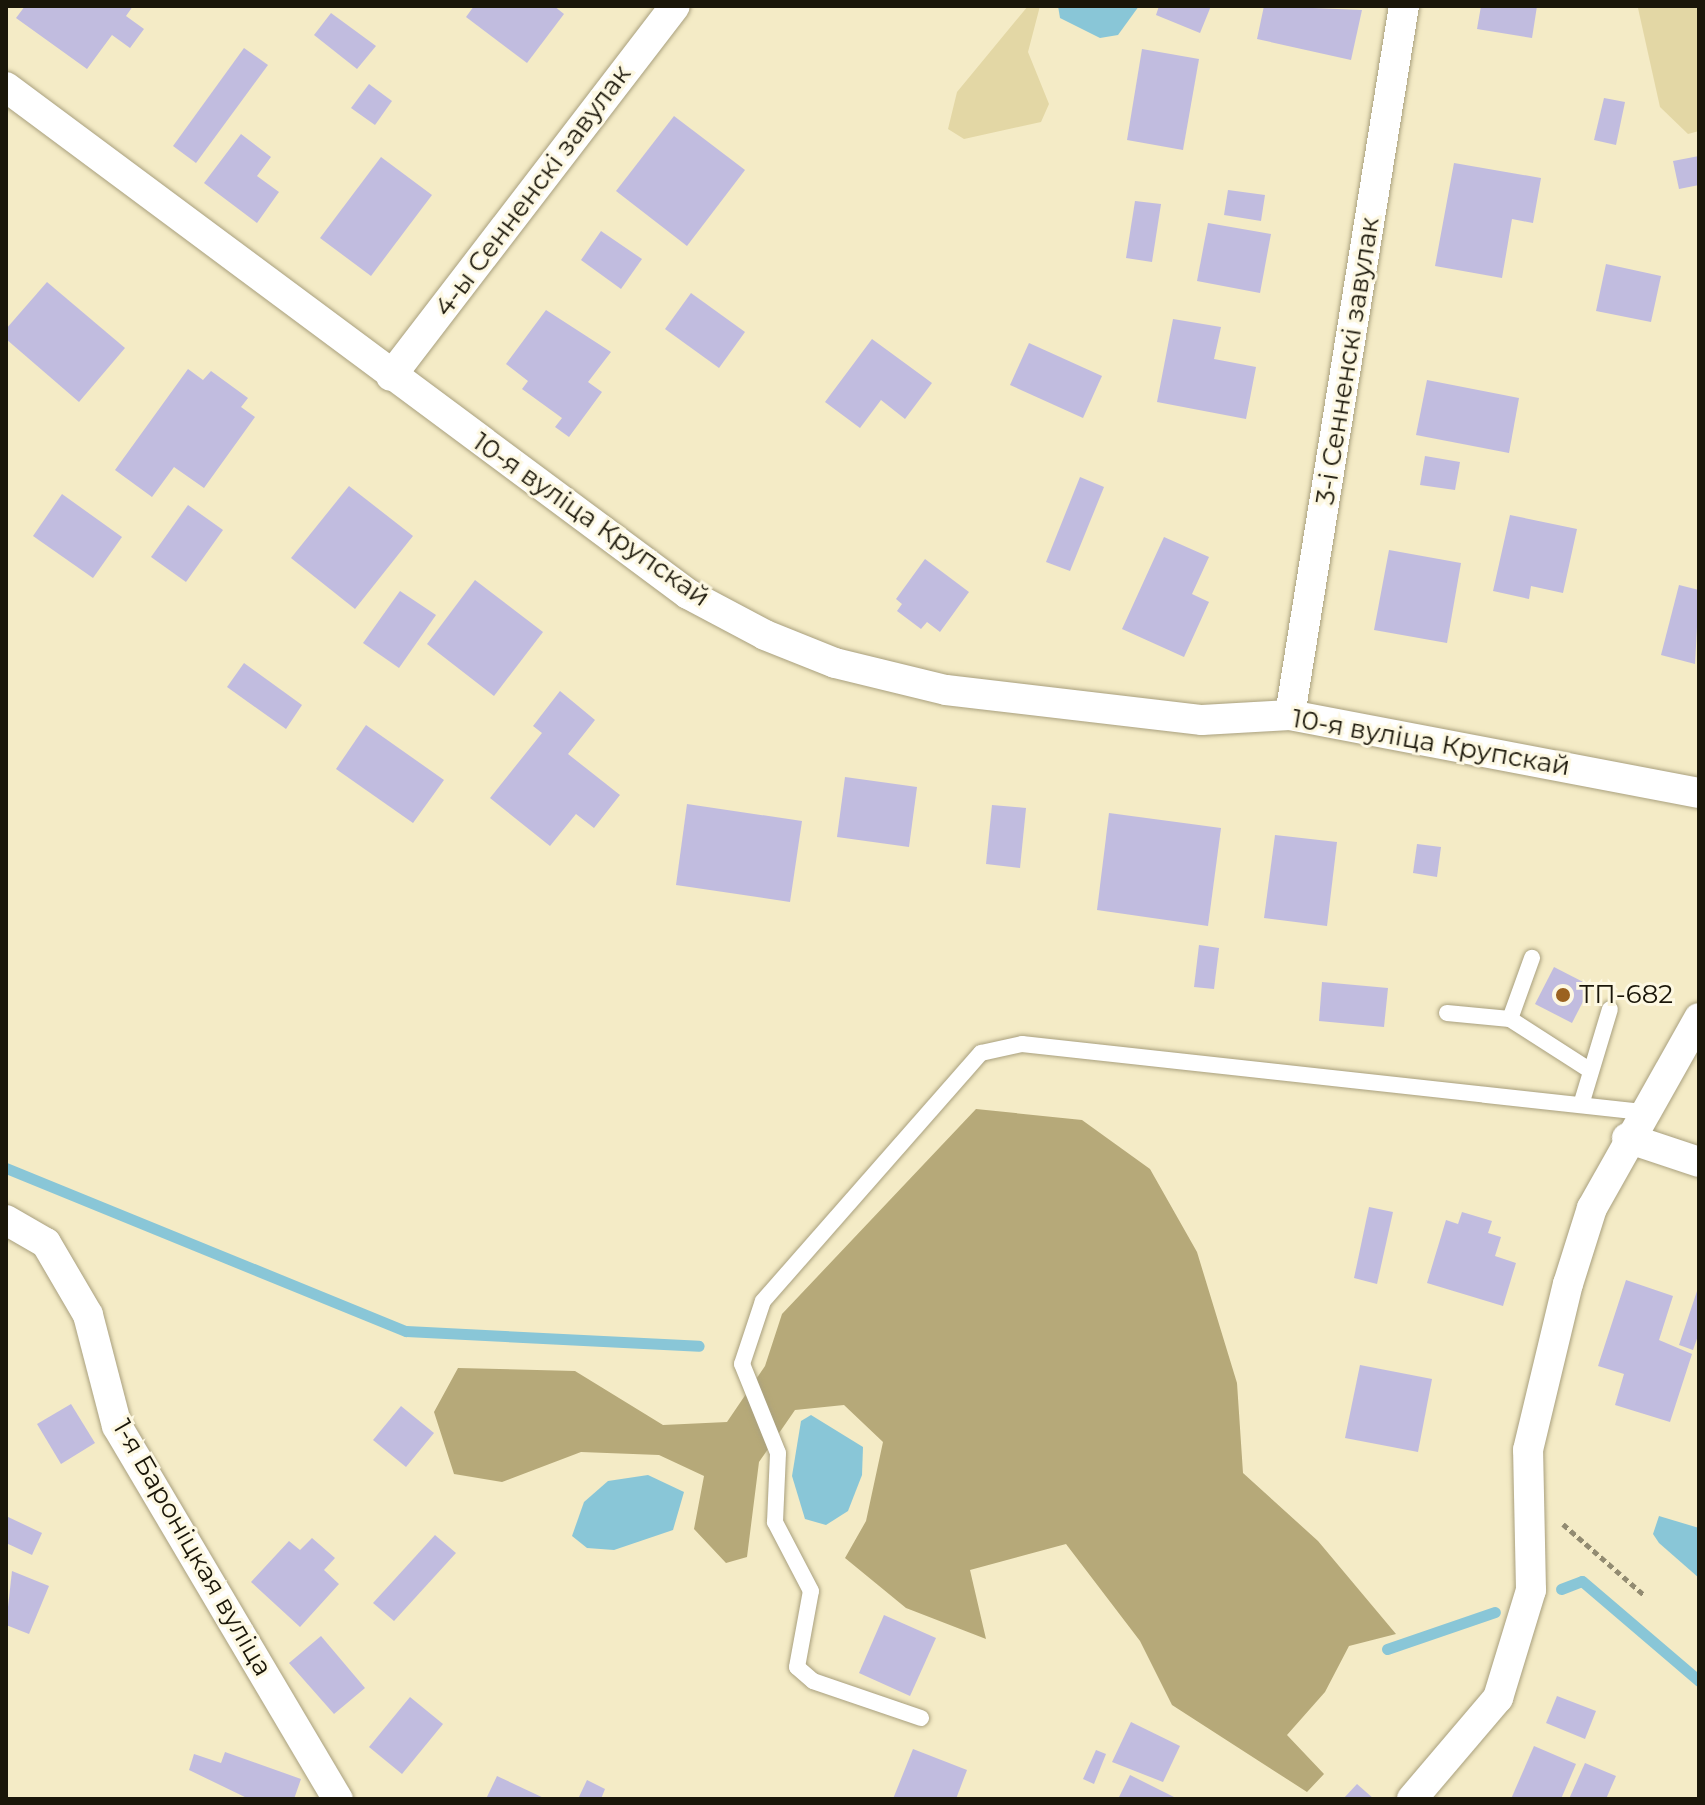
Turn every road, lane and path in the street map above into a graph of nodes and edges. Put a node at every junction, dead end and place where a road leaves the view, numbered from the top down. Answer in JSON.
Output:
{"nodes":[{"id":1,"x":675,"y":6,"type":"edge"},
{"id":2,"x":1404,"y":6,"type":"edge"},
{"id":3,"x":6,"y":87,"type":"edge"},
{"id":4,"x":391,"y":376,"type":"junction"},
{"id":5,"x":1290,"y":715,"type":"junction"},
{"id":6,"x":1699,"y":793,"type":"edge"},
{"id":7,"x":1532,"y":958,"type":"dead end"},
{"id":8,"x":1610,"y":1009,"type":"dead end"},
{"id":9,"x":1447,"y":1013,"type":"dead end"},
{"id":10,"x":1699,"y":1018,"type":"edge"},
{"id":11,"x":1510,"y":1019,"type":"junction"},
{"id":12,"x":1591,"y":1071,"type":"junction"},
{"id":13,"x":1581,"y":1105,"type":"junction"},
{"id":14,"x":1642,"y":1112,"type":"junction"},
{"id":15,"x":1627,"y":1138,"type":"junction"},
{"id":16,"x":1699,"y":1162,"type":"edge"},
{"id":17,"x":6,"y":1220,"type":"edge"},
{"id":18,"x":1529,"y":1495,"type":"junction"},
{"id":19,"x":1644,"y":1595,"type":"dead end"},
{"id":20,"x":921,"y":1718,"type":"dead end"},
{"id":21,"x":335,"y":1798,"type":"edge"},
{"id":22,"x":1412,"y":1799,"type":"edge"}],
"edges":[{"from":1,"to":4,"type":"street","name":"4-ы Сенненскі завулак"},
{"from":2,"to":5,"type":"street","name":"3-і Сенненскі завулак"},
{"from":3,"to":4,"type":"street","name":"10-я вуліца Крупскай"},
{"from":4,"to":5,"type":"street","name":"10-я вуліца Крупскай"},
{"from":5,"to":6,"type":"street","name":"10-я вуліца Крупскай"},
{"from":7,"to":11,"type":"lane"},
{"from":8,"to":12,"type":"lane"},
{"from":9,"to":11,"type":"lane"},
{"from":10,"to":14,"type":"street"},
{"from":11,"to":12,"type":"lane"},
{"from":12,"to":13,"type":"lane"},
{"from":13,"to":14,"type":"lane"},
{"from":13,"to":20,"type":"lane"},
{"from":14,"to":15,"type":"street"},
{"from":15,"to":16,"type":"street"},
{"from":15,"to":18,"type":"street"},
{"from":17,"to":21,"type":"street","name":"1-я Бароніцкая вуліца"},
{"from":18,"to":19,"type":"path"},
{"from":18,"to":22,"type":"street"}]}
